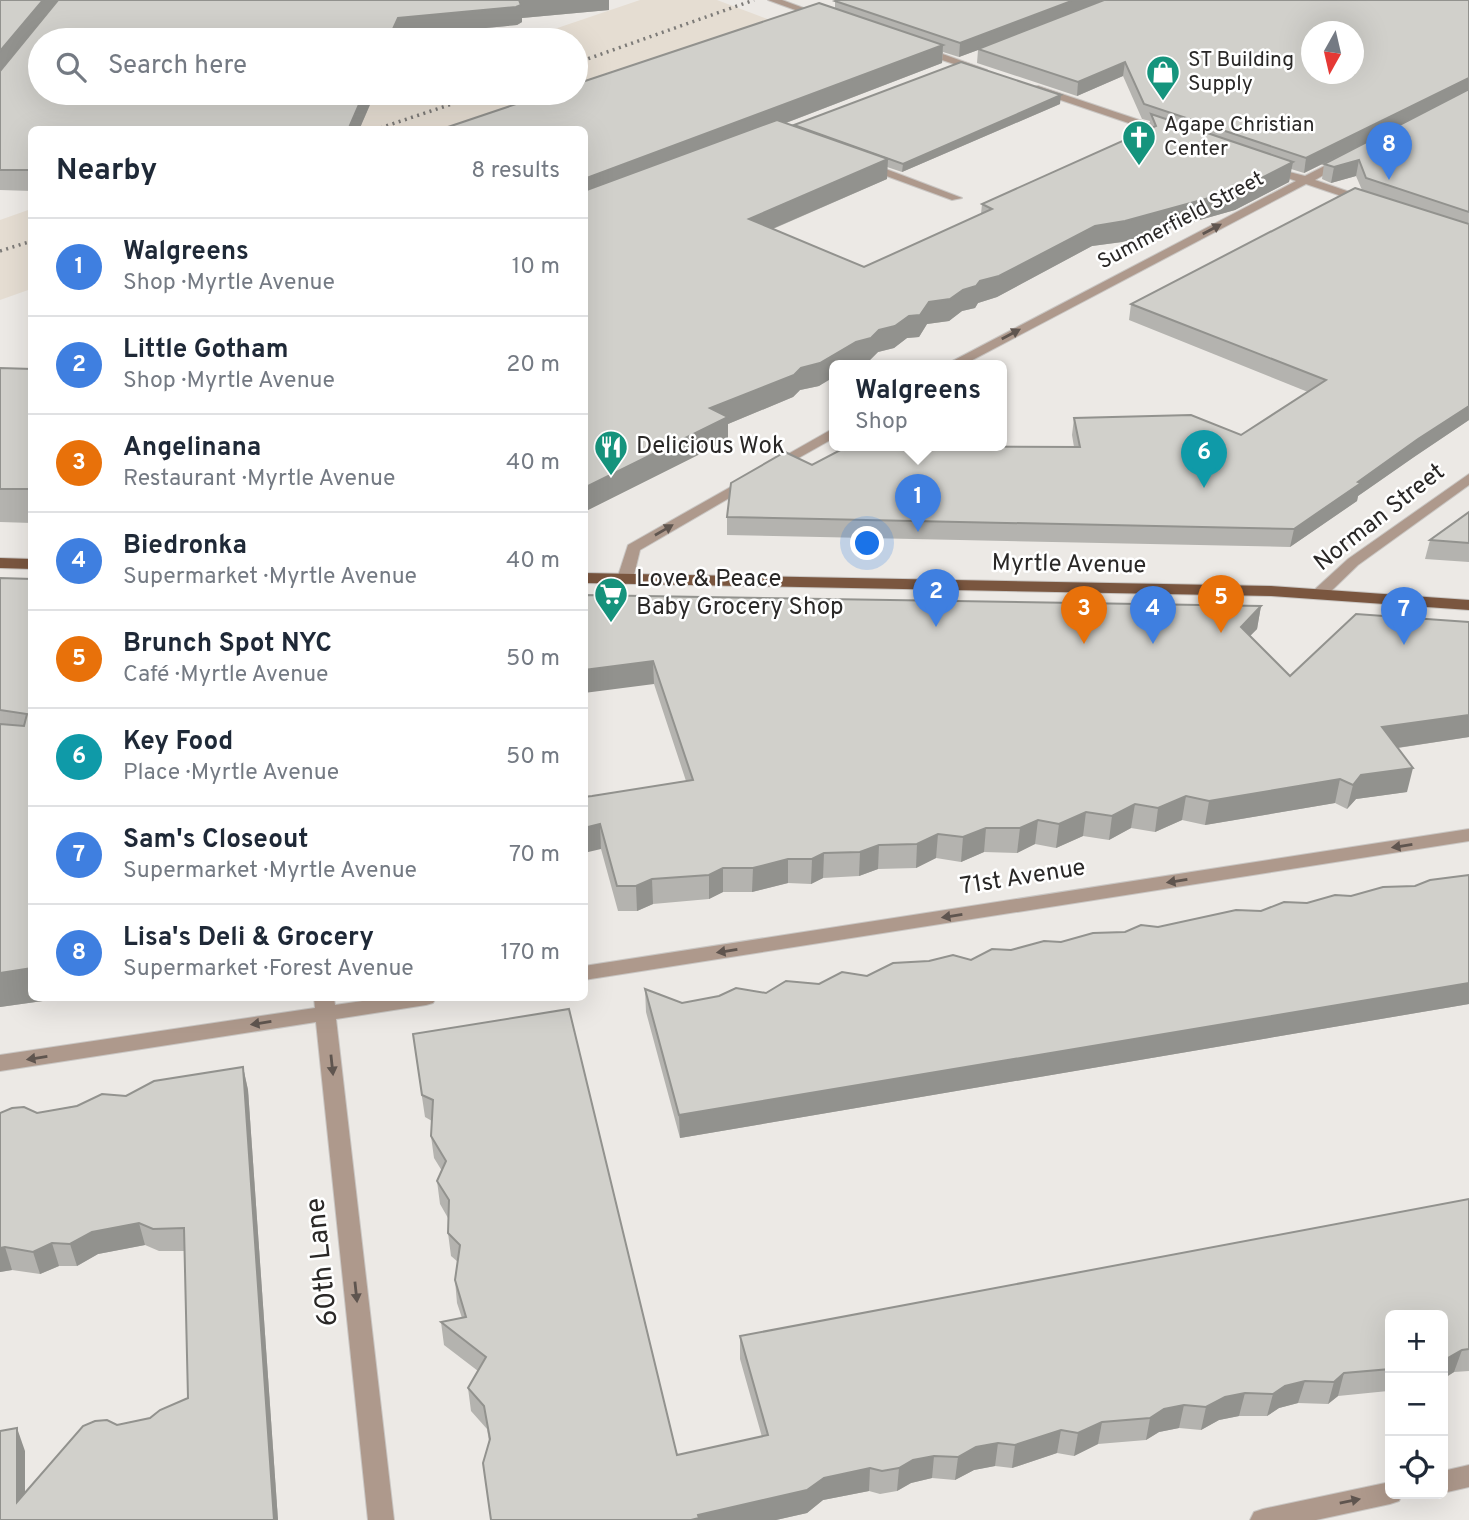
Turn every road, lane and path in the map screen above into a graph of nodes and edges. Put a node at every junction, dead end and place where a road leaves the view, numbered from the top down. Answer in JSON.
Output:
{"nodes":[{"id":1,"x":774,"y":0,"type":"edge"},
{"id":2,"x":833,"y":20,"type":"edge"},
{"id":3,"x":912,"y":47,"type":"edge"},
{"id":4,"x":983,"y":54,"type":"edge"},
{"id":5,"x":961,"y":63,"type":"junction"},
{"id":6,"x":943,"y":69,"type":"edge"},
{"id":7,"x":991,"y":72,"type":"edge"},
{"id":8,"x":1030,"y":86,"type":"edge"},
{"id":9,"x":1187,"y":140,"type":"edge"},
{"id":10,"x":1350,"y":157,"type":"edge"},
{"id":11,"x":855,"y":161,"type":"edge"},
{"id":12,"x":1253,"y":162,"type":"edge"},
{"id":13,"x":1306,"y":180,"type":"junction"},
{"id":14,"x":956,"y":198,"type":"dead end"},
{"id":15,"x":1380,"y":205,"type":"edge"},
{"id":16,"x":961,"y":360,"type":"edge"},
{"id":17,"x":829,"y":435,"type":"edge"},
{"id":18,"x":1469,"y":478,"type":"edge"},
{"id":19,"x":0,"y":563,"type":"edge"},
{"id":20,"x":28,"y":564,"type":"edge"},
{"id":21,"x":588,"y":578,"type":"edge"},
{"id":22,"x":625,"y":579,"type":"junction"},
{"id":23,"x":1319,"y":594,"type":"junction"},
{"id":24,"x":1469,"y":605,"type":"edge"},
{"id":25,"x":1469,"y":835,"type":"edge"},
{"id":26,"x":588,"y":972,"type":"edge"},
{"id":27,"x":383,"y":1001,"type":"edge"},
{"id":28,"x":325,"y":1005,"type":"edge"},
{"id":29,"x":0,"y":1063,"type":"edge"},
{"id":30,"x":1469,"y":1476,"type":"edge"},
{"id":31,"x":1448,"y":1481,"type":"edge"},
{"id":32,"x":1385,"y":1494,"type":"edge"},
{"id":33,"x":380,"y":1520,"type":"edge"},
{"id":34,"x":1263,"y":1520,"type":"edge"}],
"edges":[{"from":1,"to":2,"type":"street"},
{"from":3,"to":5,"type":"street"},
{"from":4,"to":5,"type":"street"},
{"from":5,"to":6,"type":"street"},
{"from":5,"to":7,"type":"street"},
{"from":8,"to":9,"type":"street"},
{"from":10,"to":13,"type":"street","name":"Summerfield Street"},
{"from":11,"to":14,"type":"street"},
{"from":12,"to":13,"type":"street"},
{"from":13,"to":15,"type":"street"},
{"from":16,"to":13,"type":"street","name":"Summerfield Street","one_way":true},
{"from":22,"to":17,"type":"street","one_way":true},
{"from":18,"to":23,"type":"street","name":"Norman Street"},
{"from":19,"to":20,"type":"main road"},
{"from":21,"to":22,"type":"main road","name":"Myrtle Avenue"},
{"from":22,"to":23,"type":"main road","name":"Myrtle Avenue"},
{"from":23,"to":24,"type":"main road","name":"Myrtle Avenue"},
{"from":25,"to":26,"type":"street","name":"71st Avenue","one_way":true},
{"from":27,"to":28,"type":"street"},
{"from":28,"to":29,"type":"street","one_way":true},
{"from":28,"to":33,"type":"street","name":"60th Lane","one_way":true},
{"from":30,"to":31,"type":"street"},
{"from":34,"to":32,"type":"street","one_way":true}]}
